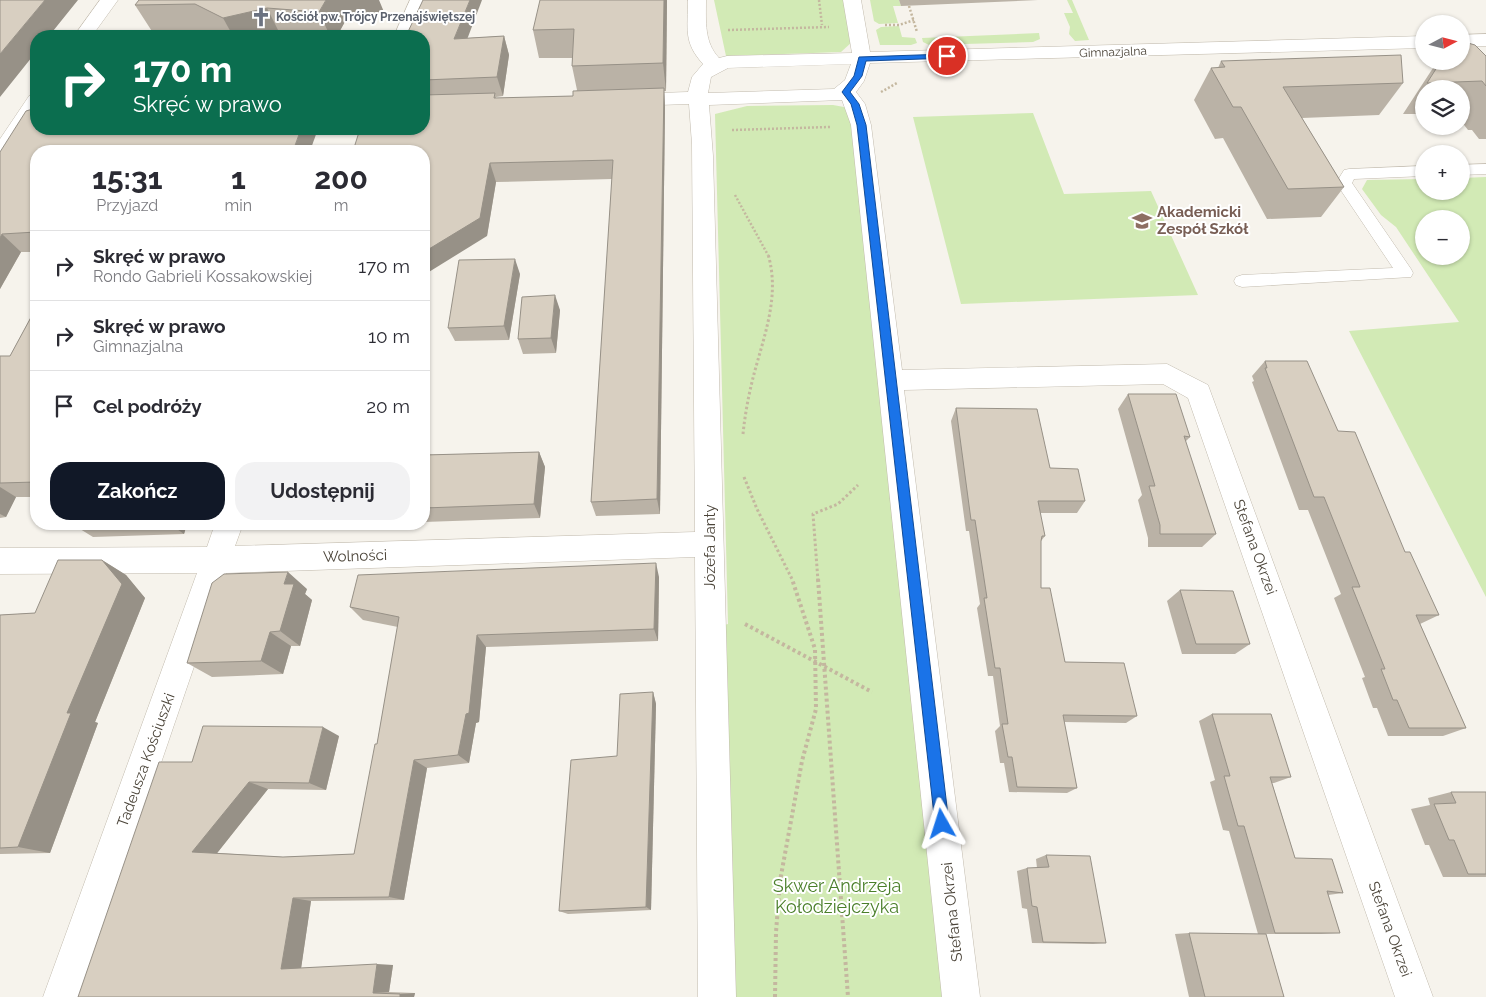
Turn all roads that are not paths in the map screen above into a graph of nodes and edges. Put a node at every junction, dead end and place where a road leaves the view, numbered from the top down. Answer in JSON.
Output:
{"nodes":[{"id":1,"x":109,"y":0,"type":"edge"},
{"id":2,"x":419,"y":0,"type":"edge"},
{"id":3,"x":697,"y":0,"type":"edge"},
{"id":4,"x":852,"y":0,"type":"edge"},
{"id":5,"x":87,"y":30,"type":"edge"},
{"id":6,"x":406,"y":30,"type":"edge"},
{"id":7,"x":1486,"y":40,"type":"edge"},
{"id":8,"x":1470,"y":41,"type":"edge"},
{"id":9,"x":1415,"y":42,"type":"edge"},
{"id":10,"x":862,"y":58,"type":"junction"},
{"id":11,"x":714,"y":65,"type":"junction"},
{"id":12,"x":846,"y":92,"type":"junction"},
{"id":13,"x":699,"y":98,"type":"junction"},
{"id":14,"x":611,"y":101,"type":"edge"},
{"id":15,"x":30,"y":112,"type":"edge"},
{"id":16,"x":0,"y":155,"type":"edge"},
{"id":17,"x":1486,"y":169,"type":"edge"},
{"id":18,"x":1470,"y":170,"type":"edge"},
{"id":19,"x":1415,"y":171,"type":"edge"},
{"id":20,"x":1242,"y":280,"type":"dead end"},
{"id":21,"x":892,"y":380,"type":"junction"},
{"id":22,"x":228,"y":530,"type":"edge"},
{"id":23,"x":710,"y":544,"type":"junction"},
{"id":24,"x":217,"y":560,"type":"junction"},
{"id":25,"x":0,"y":561,"type":"edge"},
{"id":26,"x":62,"y":997,"type":"edge"},
{"id":27,"x":718,"y":997,"type":"edge"},
{"id":28,"x":961,"y":997,"type":"edge"},
{"id":29,"x":1414,"y":997,"type":"edge"}],
"edges":[{"from":1,"to":5,"type":"street"},
{"from":2,"to":6,"type":"street"},
{"from":3,"to":11,"type":"street"},
{"from":4,"to":10,"type":"street"},
{"from":7,"to":8,"type":"street"},
{"from":9,"to":10,"type":"street","name":"Gimnazjalna"},
{"from":10,"to":11,"type":"street","name":"Gimnazjalna"},
{"from":10,"to":12,"type":"street"},
{"from":11,"to":13,"type":"street","name":"Józefa Janty"},
{"from":12,"to":13,"type":"street"},
{"from":12,"to":21,"type":"street","name":"Stefana Okrzei"},
{"from":13,"to":14,"type":"street"},
{"from":13,"to":23,"type":"street","name":"Józefa Janty"},
{"from":15,"to":16,"type":"street"},
{"from":17,"to":18,"type":"lane"},
{"from":19,"to":20,"type":"lane"},
{"from":21,"to":28,"type":"street","name":"Stefana Okrzei"},
{"from":21,"to":29,"type":"street","name":"Stefana Okrzei"},
{"from":22,"to":24,"type":"street","name":"Tadeusza Kościuszki"},
{"from":23,"to":24,"type":"street","name":"Wolności"},
{"from":23,"to":27,"type":"street","name":"Józefa Janty"},
{"from":24,"to":25,"type":"street","name":"Wolności"},
{"from":24,"to":26,"type":"street","name":"Tadeusza Kościuszki"}]}
